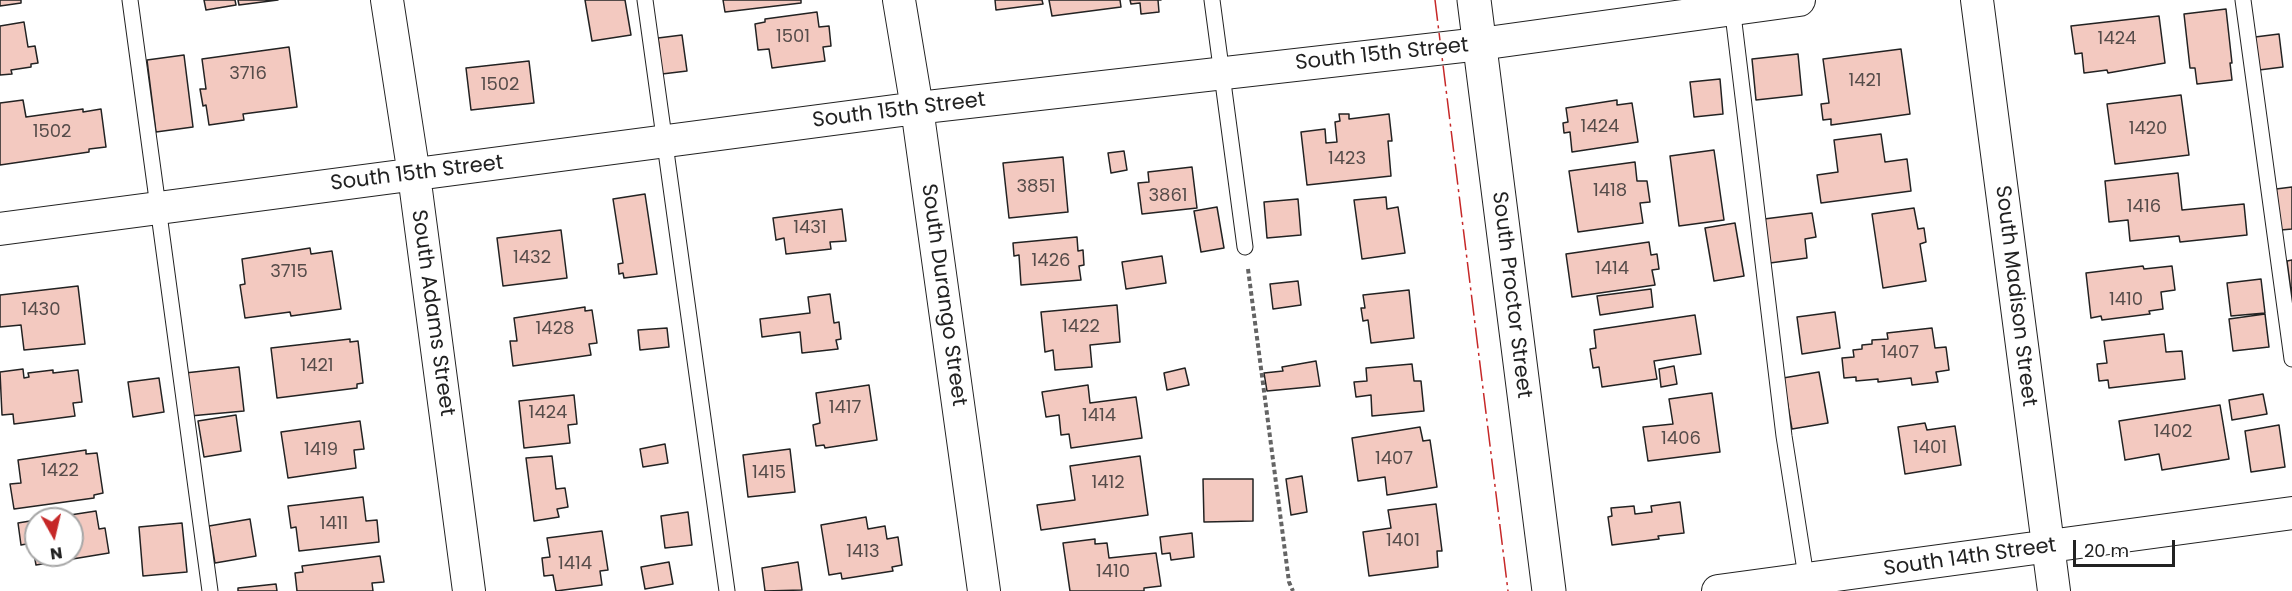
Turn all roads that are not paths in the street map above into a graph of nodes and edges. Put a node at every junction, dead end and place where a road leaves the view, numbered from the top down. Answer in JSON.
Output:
{"nodes":[{"id":1,"x":130,"y":0,"type":"edge"},
{"id":2,"x":387,"y":0,"type":"edge"},
{"id":3,"x":645,"y":0,"type":"edge"},
{"id":4,"x":899,"y":0,"type":"edge"},
{"id":5,"x":1212,"y":0,"type":"edge"},
{"id":6,"x":1474,"y":0,"type":"edge"},
{"id":7,"x":1799,"y":0,"type":"edge"},
{"id":8,"x":1977,"y":0,"type":"edge"},
{"id":9,"x":2243,"y":0,"type":"edge"},
{"id":10,"x":1731,"y":4,"type":"edge"},
{"id":11,"x":1480,"y":44,"type":"junction"},
{"id":12,"x":1222,"y":73,"type":"junction"},
{"id":13,"x":917,"y":108,"type":"junction"},
{"id":14,"x":664,"y":142,"type":"junction"},
{"id":15,"x":414,"y":175,"type":"junction"},
{"id":16,"x":158,"y":208,"type":"junction"},
{"id":17,"x":0,"y":229,"type":"edge"},
{"id":18,"x":1245,"y":247,"type":"road end"},
{"id":19,"x":2292,"y":359,"type":"edge"},
{"id":20,"x":2292,"y":513,"type":"edge"},
{"id":21,"x":2048,"y":547,"type":"junction"},
{"id":22,"x":1807,"y":585,"type":"edge"},
{"id":23,"x":210,"y":591,"type":"edge"},
{"id":24,"x":469,"y":591,"type":"edge"},
{"id":25,"x":727,"y":591,"type":"edge"},
{"id":26,"x":984,"y":591,"type":"edge"},
{"id":27,"x":1549,"y":591,"type":"edge"},
{"id":28,"x":1718,"y":591,"type":"edge"},
{"id":29,"x":2054,"y":591,"type":"edge"}],
"edges":[{"from":1,"to":16,"type":"lane"},
{"from":2,"to":15,"type":"street","name":"South Adams Street"},
{"from":3,"to":14,"type":"lane"},
{"from":4,"to":13,"type":"street","name":"South Durango Street"},
{"from":5,"to":12,"type":"lane"},
{"from":6,"to":11,"type":"street","name":"South Proctor Street"},
{"from":7,"to":10,"type":"street","name":"South 15th Street"},
{"from":8,"to":21,"type":"street","name":"South Madison Street"},
{"from":9,"to":19,"type":"lane"},
{"from":10,"to":11,"type":"street","name":"South 15th Street"},
{"from":10,"to":22,"type":"lane"},
{"from":11,"to":12,"type":"street","name":"South 15th Street"},
{"from":11,"to":27,"type":"street","name":"South Proctor Street"},
{"from":12,"to":13,"type":"street","name":"South 15th Street"},
{"from":12,"to":18,"type":"lane"},
{"from":13,"to":14,"type":"street","name":"South 15th Street"},
{"from":13,"to":26,"type":"street","name":"South Durango Street"},
{"from":14,"to":15,"type":"street","name":"South 15th Street"},
{"from":14,"to":25,"type":"lane"},
{"from":15,"to":16,"type":"street","name":"South 15th Street"},
{"from":15,"to":24,"type":"street","name":"South Adams Street"},
{"from":16,"to":17,"type":"street","name":"South 15th Street"},
{"from":16,"to":23,"type":"lane"},
{"from":20,"to":21,"type":"street","name":"South 14th Street"},
{"from":21,"to":22,"type":"street","name":"South 14th Street"},
{"from":21,"to":29,"type":"street","name":"South Madison Street"},
{"from":22,"to":28,"type":"street","name":"South 14th Street"}]}
